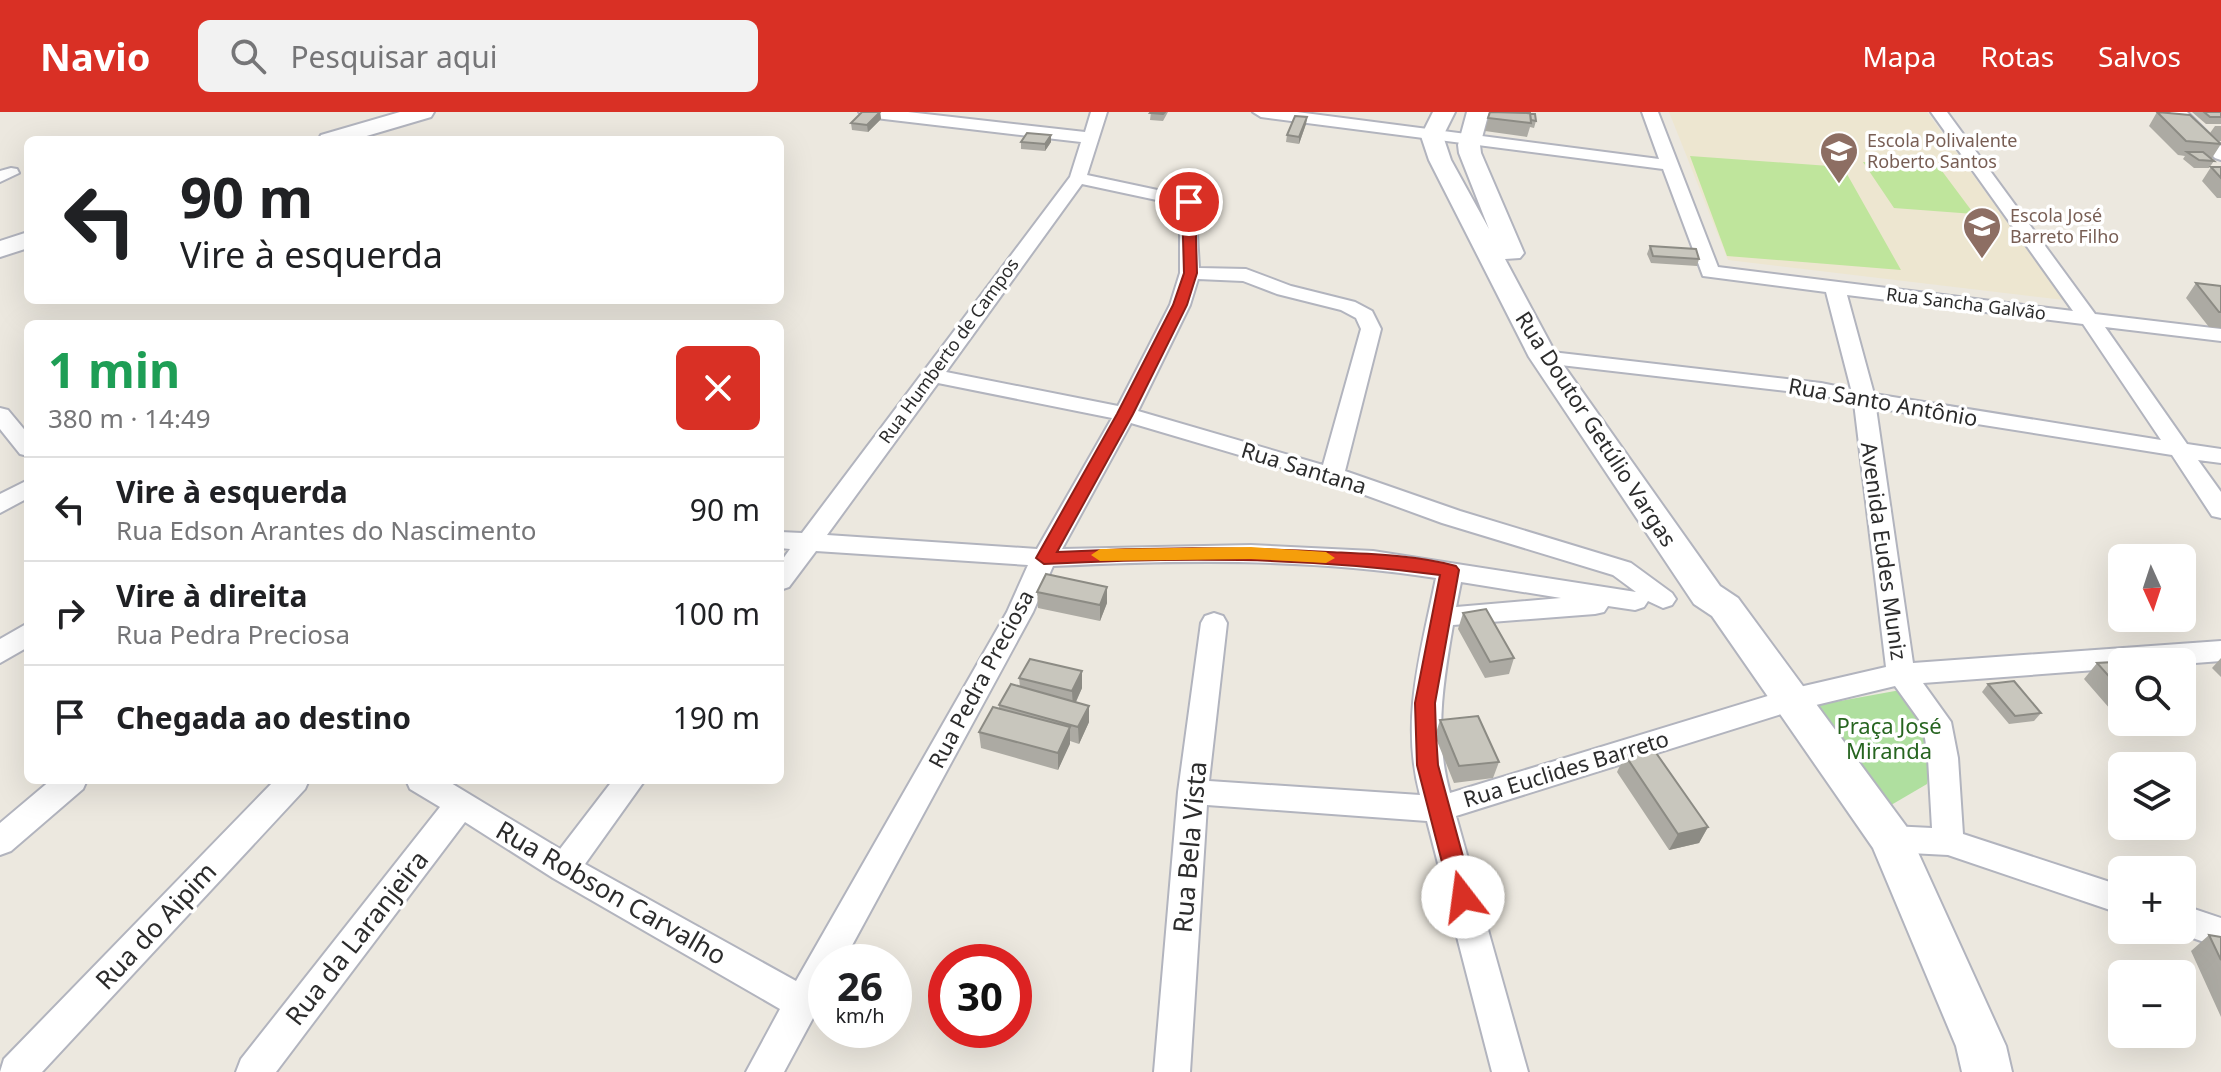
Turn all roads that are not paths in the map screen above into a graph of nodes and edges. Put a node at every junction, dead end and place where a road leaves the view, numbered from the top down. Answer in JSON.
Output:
{"nodes":[{"id":1,"x":423,"y":112,"type":"edge"},
{"id":2,"x":867,"y":112,"type":"edge"},
{"id":3,"x":1099,"y":112,"type":"edge"},
{"id":4,"x":1261,"y":112,"type":"edge"},
{"id":5,"x":1650,"y":112,"type":"edge"},
{"id":6,"x":1939,"y":112,"type":"edge"},
{"id":7,"x":2178,"y":112,"type":"edge"},
{"id":8,"x":1286,"y":114,"type":"edge"},
{"id":9,"x":1439,"y":123,"type":"edge"},
{"id":10,"x":1473,"y":127,"type":"edge"},
{"id":11,"x":342,"y":136,"type":"edge"},
{"id":12,"x":1092,"y":138,"type":"junction"},
{"id":13,"x":2221,"y":155,"type":"edge"},
{"id":14,"x":1670,"y":165,"type":"junction"},
{"id":15,"x":1078,"y":178,"type":"junction"},
{"id":16,"x":24,"y":241,"type":"edge"},
{"id":17,"x":0,"y":249,"type":"edge"},
{"id":18,"x":1190,"y":273,"type":"junction"},
{"id":19,"x":1835,"y":288,"type":"junction"},
{"id":20,"x":2090,"y":320,"type":"junction"},
{"id":21,"x":2221,"y":335,"type":"edge"},
{"id":22,"x":1551,"y":357,"type":"junction"},
{"id":23,"x":931,"y":375,"type":"junction"},
{"id":24,"x":1864,"y":398,"type":"junction"},
{"id":25,"x":1125,"y":414,"type":"junction"},
{"id":26,"x":0,"y":415,"type":"edge"},
{"id":27,"x":24,"y":444,"type":"edge"},
{"id":28,"x":2180,"y":450,"type":"junction"},
{"id":29,"x":2221,"y":456,"type":"edge"},
{"id":30,"x":1332,"y":475,"type":"junction"},
{"id":31,"x":24,"y":490,"type":"edge"},
{"id":32,"x":0,"y":505,"type":"edge"},
{"id":33,"x":2221,"y":510,"type":"edge"},
{"id":34,"x":784,"y":540,"type":"edge"},
{"id":35,"x":811,"y":541,"type":"junction"},
{"id":36,"x":1044,"y":558,"type":"junction"},
{"id":37,"x":1450,"y":570,"type":"junction"},
{"id":38,"x":784,"y":576,"type":"edge"},
{"id":39,"x":1718,"y":598,"type":"junction"},
{"id":40,"x":1663,"y":599,"type":"junction"},
{"id":41,"x":1635,"y":601,"type":"junction"},
{"id":42,"x":1441,"y":618,"type":"junction"},
{"id":43,"x":1214,"y":623,"type":"dead end"},
{"id":44,"x":24,"y":636,"type":"edge"},
{"id":45,"x":2221,"y":651,"type":"edge"},
{"id":46,"x":0,"y":653,"type":"edge"},
{"id":47,"x":1901,"y":674,"type":"junction"},
{"id":48,"x":1791,"y":700,"type":"junction"},
{"id":49,"x":67,"y":784,"type":"edge"},
{"id":50,"x":290,"y":784,"type":"edge"},
{"id":51,"x":428,"y":784,"type":"edge"},
{"id":52,"x":627,"y":784,"type":"edge"},
{"id":53,"x":1193,"y":792,"type":"junction"},
{"id":54,"x":461,"y":804,"type":"junction"},
{"id":55,"x":1439,"y":809,"type":"junction"},
{"id":56,"x":1891,"y":839,"type":"junction"},
{"id":57,"x":0,"y":842,"type":"edge"},
{"id":58,"x":1948,"y":842,"type":"junction"},
{"id":59,"x":564,"y":868,"type":"junction"},
{"id":60,"x":2108,"y":895,"type":"edge"},
{"id":61,"x":2196,"y":925,"type":"edge"},
{"id":62,"x":2221,"y":933,"type":"edge"},
{"id":63,"x":803,"y":1003,"type":"junction"},
{"id":64,"x":17,"y":1072,"type":"edge"},
{"id":65,"x":254,"y":1072,"type":"edge"},
{"id":66,"x":764,"y":1072,"type":"edge"},
{"id":67,"x":1172,"y":1072,"type":"edge"},
{"id":68,"x":1510,"y":1072,"type":"edge"},
{"id":69,"x":1987,"y":1072,"type":"edge"}],
"edges":[{"from":1,"to":11,"type":"main road"},
{"from":2,"to":12,"type":"street"},
{"from":3,"to":12,"type":"street","name":"Rua Humberto de Campos"},
{"from":4,"to":8,"type":"street"},
{"from":5,"to":14,"type":"street"},
{"from":6,"to":20,"type":"street"},
{"from":7,"to":13,"type":"street"},
{"from":8,"to":9,"type":"street"},
{"from":9,"to":10,"type":"main road"},
{"from":9,"to":22,"type":"main road","name":"Rua Doutor Getúlio Vargas"},
{"from":10,"to":14,"type":"street"},
{"from":10,"to":22,"type":"main road","name":"Rua Doutor Getúlio Vargas"},
{"from":12,"to":15,"type":"street","name":"Rua Humberto de Campos"},
{"from":14,"to":19,"type":"street","name":"Rua Sancha Galvão"},
{"from":15,"to":18,"type":"street","name":"Rua Pedra Preciosa"},
{"from":15,"to":23,"type":"street","name":"Rua Humberto de Campos"},
{"from":16,"to":17,"type":"main road"},
{"from":18,"to":25,"type":"street","name":"Rua Pedra Preciosa"},
{"from":18,"to":30,"type":"street"},
{"from":19,"to":20,"type":"street","name":"Rua Sancha Galvão"},
{"from":19,"to":24,"type":"street","name":"Avenida Eudes Muniz"},
{"from":20,"to":21,"type":"street","name":"Rua Sancha Galvão"},
{"from":20,"to":28,"type":"street"},
{"from":22,"to":24,"type":"street","name":"Rua Santo Antônio"},
{"from":22,"to":39,"type":"main road","name":"Rua Doutor Getúlio Vargas"},
{"from":23,"to":25,"type":"street","name":"Rua Santana"},
{"from":23,"to":35,"type":"street","name":"Rua Humberto de Campos"},
{"from":24,"to":28,"type":"street","name":"Rua Santo Antônio"},
{"from":24,"to":47,"type":"street","name":"Avenida Eudes Muniz"},
{"from":25,"to":30,"type":"street","name":"Rua Santana"},
{"from":25,"to":36,"type":"street","name":"Rua Pedra Preciosa"},
{"from":26,"to":27,"type":"street"},
{"from":28,"to":29,"type":"street","name":"Rua Santo Antônio"},
{"from":28,"to":33,"type":"street"},
{"from":30,"to":40,"type":"street","name":"Rua Santana"},
{"from":31,"to":32,"type":"street"},
{"from":34,"to":35,"type":"street"},
{"from":35,"to":36,"type":"street"},
{"from":35,"to":38,"type":"street","name":"Rua Humberto de Campos"},
{"from":36,"to":37,"type":"street"},
{"from":36,"to":63,"type":"street","name":"Rua Pedra Preciosa"},
{"from":37,"to":41,"type":"street"},
{"from":37,"to":42,"type":"street"},
{"from":39,"to":40,"type":"street"},
{"from":39,"to":48,"type":"main road","name":"Rua Doutor Getúlio Vargas"},
{"from":40,"to":41,"type":"street"},
{"from":41,"to":42,"type":"street"},
{"from":42,"to":55,"type":"street"},
{"from":43,"to":53,"type":"street","name":"Rua Bela Vista"},
{"from":44,"to":46,"type":"street"},
{"from":45,"to":47,"type":"street"},
{"from":47,"to":48,"type":"street"},
{"from":47,"to":58,"type":"street"},
{"from":48,"to":55,"type":"street","name":"Rua Euclides Barreto"},
{"from":48,"to":56,"type":"main road","name":"Rua Doutor Getúlio Vargas"},
{"from":49,"to":57,"type":"street"},
{"from":50,"to":64,"type":"street","name":"Rua do Aipim"},
{"from":51,"to":54,"type":"street","name":"Rua Robson Carvalho"},
{"from":52,"to":59,"type":"street"},
{"from":53,"to":55,"type":"street","name":"Rua Euclides Barreto"},
{"from":53,"to":67,"type":"street","name":"Rua Bela Vista"},
{"from":54,"to":59,"type":"street","name":"Rua Robson Carvalho"},
{"from":54,"to":65,"type":"street","name":"Rua da Laranjeira"},
{"from":55,"to":68,"type":"street"},
{"from":56,"to":58,"type":"street"},
{"from":56,"to":69,"type":"main road","name":"Rua Doutor Getúlio Vargas"},
{"from":58,"to":60,"type":"street"},
{"from":59,"to":63,"type":"street","name":"Rua Robson Carvalho"},
{"from":61,"to":62,"type":"street"},
{"from":63,"to":66,"type":"street","name":"Rua Pedra Preciosa"}]}
